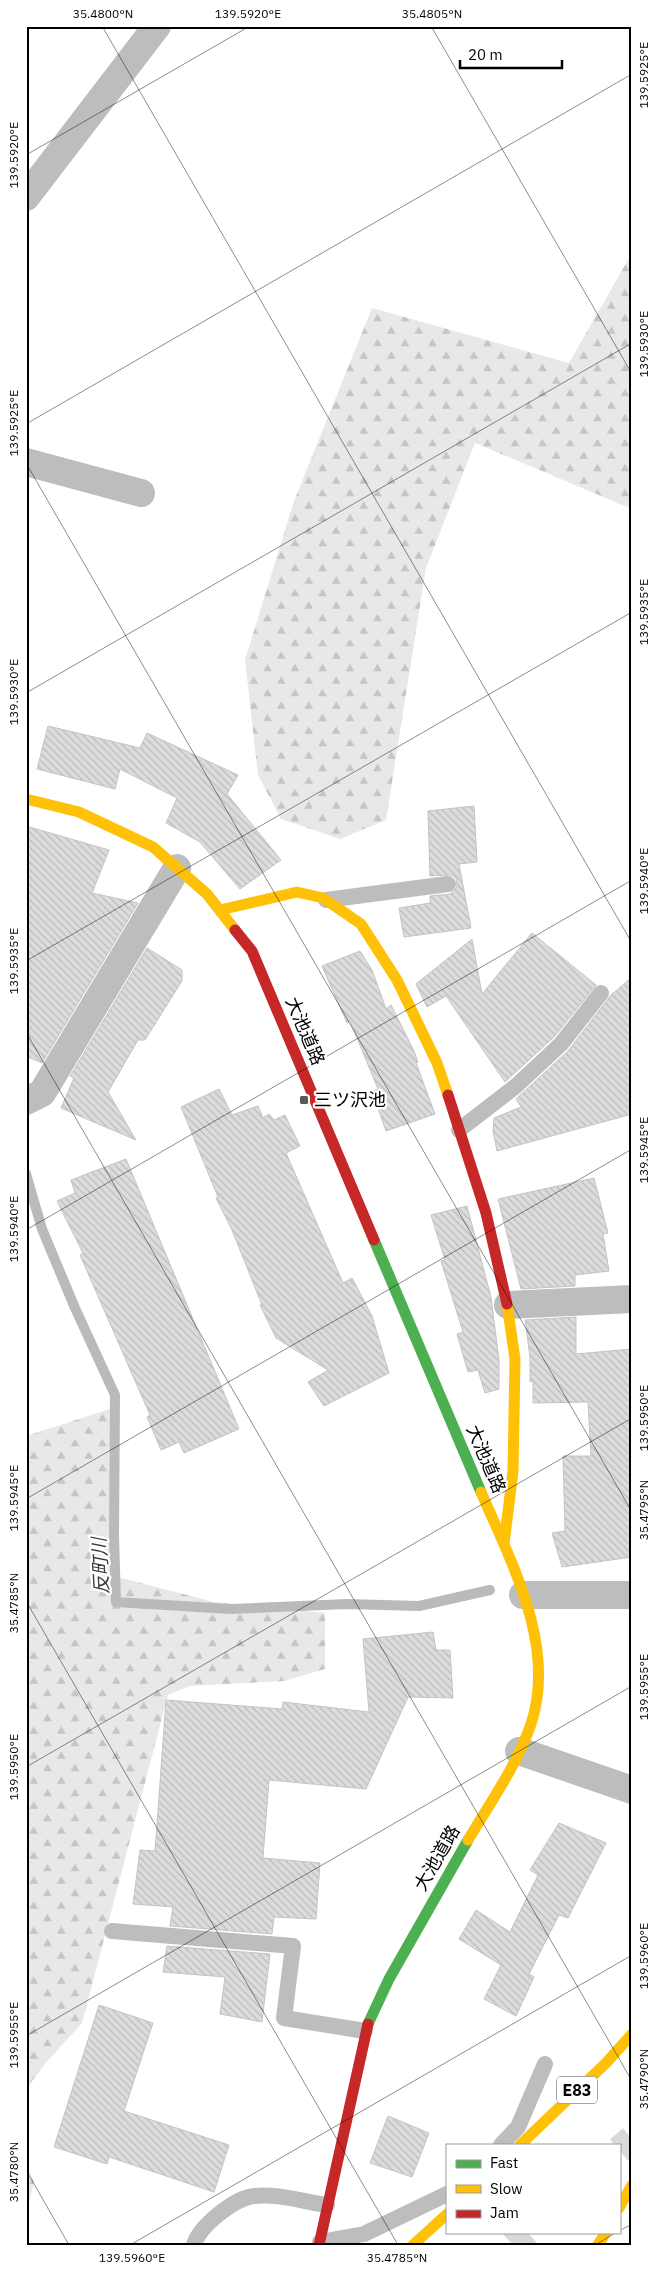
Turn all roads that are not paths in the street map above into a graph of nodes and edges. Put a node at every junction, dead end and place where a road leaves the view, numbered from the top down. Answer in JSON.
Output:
{"nodes":[{"id":1,"x":158,"y":26,"type":"edge"},
{"id":2,"x":26,"y":197,"type":"edge"},
{"id":3,"x":26,"y":462,"type":"edge"},
{"id":4,"x":141,"y":493,"type":"dead end"},
{"id":5,"x":26,"y":799,"type":"edge"},
{"id":6,"x":176,"y":868,"type":"junction"},
{"id":7,"x":448,"y":884,"type":"dead end"},
{"id":8,"x":326,"y":900,"type":"junction"},
{"id":9,"x":220,"y":910,"type":"junction"},
{"id":10,"x":601,"y":993,"type":"dead end"},
{"id":11,"x":26,"y":1101,"type":"edge"},
{"id":12,"x":459,"y":1130,"type":"junction"},
{"id":13,"x":632,"y":1299,"type":"edge"},
{"id":14,"x":508,"y":1305,"type":"junction"},
{"id":15,"x":504,"y":1546,"type":"junction"},
{"id":16,"x":632,"y":1595,"type":"edge"},
{"id":17,"x":523,"y":1596,"type":"junction"},
{"id":18,"x":518,"y":1751,"type":"junction"},
{"id":19,"x":632,"y":1790,"type":"edge"},
{"id":20,"x":112,"y":1931,"type":"dead end"},
{"id":21,"x":365,"y":2031,"type":"junction"},
{"id":22,"x":632,"y":2034,"type":"edge"},
{"id":23,"x":545,"y":2064,"type":"dead end"},
{"id":24,"x":502,"y":2144,"type":"edge"},
{"id":25,"x":521,"y":2144,"type":"edge"},
{"id":26,"x":632,"y":2184,"type":"edge"},
{"id":27,"x":446,"y":2194,"type":"edge"},
{"id":28,"x":326,"y":2205,"type":"junction"},
{"id":29,"x":620,"y":2206,"type":"edge"},
{"id":30,"x":446,"y":2215,"type":"edge"},
{"id":31,"x":605,"y":2234,"type":"edge"},
{"id":32,"x":319,"y":2243,"type":"edge"},
{"id":33,"x":194,"y":2245,"type":"edge"},
{"id":34,"x":413,"y":2245,"type":"edge"},
{"id":35,"x":598,"y":2245,"type":"edge"}],
"edges":[{"from":1,"to":2,"type":"street"},
{"from":3,"to":4,"type":"street"},
{"from":5,"to":6,"type":"main road","name":"大池道路"},
{"from":6,"to":9,"type":"main road","name":"大池道路"},
{"from":6,"to":11,"type":"street"},
{"from":7,"to":8,"type":"lane"},
{"from":8,"to":9,"type":"main road"},
{"from":8,"to":12,"type":"main road"},
{"from":9,"to":15,"type":"main road","name":"大池道路"},
{"from":10,"to":12,"type":"lane"},
{"from":12,"to":14,"type":"main road"},
{"from":13,"to":14,"type":"street"},
{"from":14,"to":15,"type":"main road"},
{"from":15,"to":17,"type":"main road","name":"大池道路"},
{"from":16,"to":17,"type":"street"},
{"from":17,"to":18,"type":"main road","name":"大池道路"},
{"from":18,"to":19,"type":"street"},
{"from":18,"to":21,"type":"main road","name":"大池道路"},
{"from":20,"to":21,"type":"lane"},
{"from":21,"to":28,"type":"main road","name":"大池道路"},
{"from":22,"to":25,"type":"main road","number":"E83"},
{"from":23,"to":24,"type":"lane"},
{"from":26,"to":29,"type":"main road"},
{"from":27,"to":32,"type":"lane"},
{"from":28,"to":32,"type":"main road","name":"大池道路"},
{"from":28,"to":33,"type":"lane"},
{"from":30,"to":34,"type":"main road"},
{"from":31,"to":35,"type":"main road"}]}
